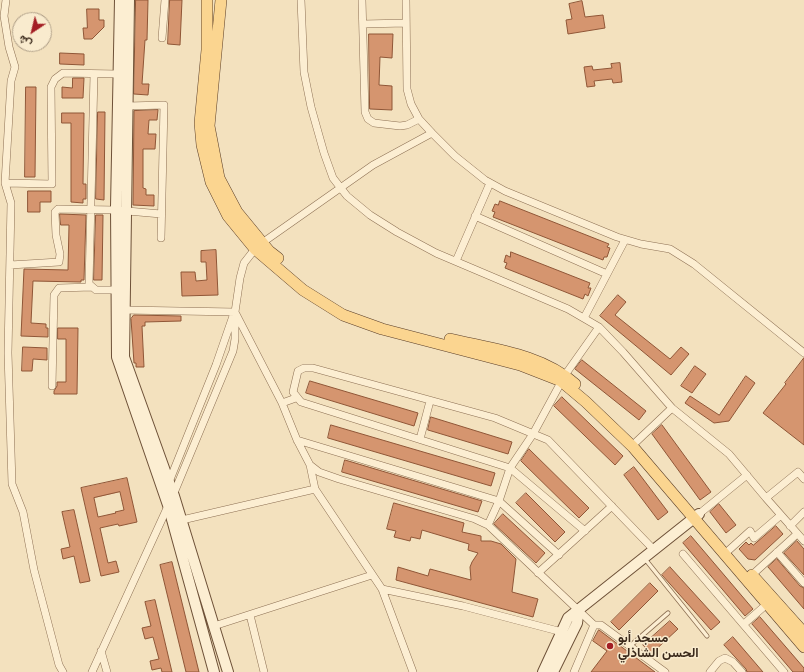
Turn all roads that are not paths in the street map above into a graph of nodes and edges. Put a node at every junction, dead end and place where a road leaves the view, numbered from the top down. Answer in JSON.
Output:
{"nodes":[{"id":1,"x":6,"y":0,"type":"edge"},
{"id":2,"x":120,"y":0,"type":"edge"},
{"id":3,"x":129,"y":0,"type":"edge"},
{"id":4,"x":165,"y":0,"type":"edge"},
{"id":5,"x":207,"y":0,"type":"edge"},
{"id":6,"x":221,"y":0,"type":"edge"},
{"id":7,"x":301,"y":0,"type":"edge"},
{"id":8,"x":362,"y":0,"type":"edge"},
{"id":9,"x":406,"y":0,"type":"edge"},
{"id":10,"x":406,"y":23,"type":"junction"},
{"id":11,"x":363,"y":24,"type":"junction"},
{"id":12,"x":162,"y":38,"type":"dead end"},
{"id":13,"x":94,"y":74,"type":"junction"},
{"id":14,"x":118,"y":74,"type":"junction"},
{"id":15,"x":128,"y":106,"type":"junction"},
{"id":16,"x":419,"y":118,"type":"junction"},
{"id":17,"x":432,"y":133,"type":"junction"},
{"id":18,"x":5,"y":183,"type":"junction"},
{"id":19,"x":490,"y":183,"type":"junction"},
{"id":20,"x":340,"y":188,"type":"junction"},
{"id":21,"x":90,"y":210,"type":"junction"},
{"id":22,"x":116,"y":210,"type":"junction"},
{"id":23,"x":126,"y":212,"type":"junction"},
{"id":24,"x":161,"y":214,"type":"junction"},
{"id":25,"x":475,"y":216,"type":"junction"},
{"id":26,"x":161,"y":238,"type":"dead end"},
{"id":27,"x":625,"y":240,"type":"junction"},
{"id":28,"x":259,"y":246,"type":"junction"},
{"id":29,"x":456,"y":261,"type":"junction"},
{"id":30,"x":10,"y":265,"type":"junction"},
{"id":31,"x":607,"y":274,"type":"junction"},
{"id":32,"x":92,"y":287,"type":"junction"},
{"id":33,"x":116,"y":290,"type":"junction"},
{"id":34,"x":125,"y":310,"type":"junction"},
{"id":35,"x":235,"y":312,"type":"junction"},
{"id":36,"x":584,"y":318,"type":"junction"},
{"id":37,"x":598,"y":327,"type":"junction"},
{"id":38,"x":804,"y":353,"type":"edge"},
{"id":39,"x":563,"y":378,"type":"junction"},
{"id":40,"x":52,"y":386,"type":"dead end"},
{"id":41,"x":296,"y":398,"type":"junction"},
{"id":42,"x":430,"y":401,"type":"junction"},
{"id":43,"x":282,"y":403,"type":"junction"},
{"id":44,"x":672,"y":408,"type":"junction"},
{"id":45,"x":533,"y":434,"type":"junction"},
{"id":46,"x":420,"y":439,"type":"junction"},
{"id":47,"x":297,"y":440,"type":"junction"},
{"id":48,"x":635,"y":442,"type":"junction"},
{"id":49,"x":310,"y":465,"type":"junction"},
{"id":50,"x":510,"y":468,"type":"junction"},
{"id":51,"x":747,"y":475,"type":"junction"},
{"id":52,"x":169,"y":480,"type":"junction"},
{"id":53,"x":804,"y":480,"type":"edge"},
{"id":54,"x":316,"y":488,"type":"junction"},
{"id":55,"x":174,"y":494,"type":"junction"},
{"id":56,"x":766,"y":498,"type":"junction"},
{"id":57,"x":499,"y":501,"type":"junction"},
{"id":58,"x":168,"y":505,"type":"junction"},
{"id":59,"x":612,"y":506,"type":"junction"},
{"id":60,"x":804,"y":512,"type":"edge"},
{"id":61,"x":781,"y":515,"type":"junction"},
{"id":62,"x":696,"y":517,"type":"junction"},
{"id":63,"x":182,"y":520,"type":"junction"},
{"id":64,"x":488,"y":525,"type":"junction"},
{"id":65,"x":790,"y":526,"type":"junction"},
{"id":66,"x":584,"y":531,"type":"junction"},
{"id":67,"x":798,"y":534,"type":"junction"},
{"id":68,"x":804,"y":541,"type":"edge"},
{"id":69,"x":654,"y":550,"type":"junction"},
{"id":70,"x":729,"y":550,"type":"junction"},
{"id":71,"x":777,"y":552,"type":"junction"},
{"id":72,"x":683,"y":554,"type":"dead end"},
{"id":73,"x":559,"y":555,"type":"junction"},
{"id":74,"x":644,"y":557,"type":"junction"},
{"id":75,"x":538,"y":574,"type":"junction"},
{"id":76,"x":372,"y":575,"type":"junction"},
{"id":77,"x":752,"y":575,"type":"junction"},
{"id":78,"x":804,"y":583,"type":"edge"},
{"id":79,"x":382,"y":590,"type":"junction"},
{"id":80,"x":767,"y":604,"type":"junction"},
{"id":81,"x":579,"y":609,"type":"junction"},
{"id":82,"x":668,"y":613,"type":"dead end"},
{"id":83,"x":250,"y":615,"type":"junction"},
{"id":84,"x":744,"y":624,"type":"junction"},
{"id":85,"x":594,"y":625,"type":"junction"},
{"id":86,"x":214,"y":626,"type":"junction"},
{"id":87,"x":562,"y":632,"type":"junction"},
{"id":88,"x":804,"y":633,"type":"edge"},
{"id":89,"x":707,"y":636,"type":"dead end"},
{"id":90,"x":630,"y":646,"type":"junction"},
{"id":91,"x":804,"y":647,"type":"edge"},
{"id":92,"x":101,"y":651,"type":"junction"},
{"id":93,"x":63,"y":672,"type":"edge"},
{"id":94,"x":92,"y":672,"type":"edge"},
{"id":95,"x":107,"y":672,"type":"edge"},
{"id":96,"x":214,"y":672,"type":"edge"},
{"id":97,"x":228,"y":672,"type":"edge"},
{"id":98,"x":264,"y":672,"type":"edge"},
{"id":99,"x":413,"y":672,"type":"edge"},
{"id":100,"x":543,"y":672,"type":"edge"},
{"id":101,"x":553,"y":672,"type":"edge"},
{"id":102,"x":574,"y":672,"type":"edge"},
{"id":103,"x":665,"y":672,"type":"edge"},
{"id":104,"x":710,"y":672,"type":"edge"},
{"id":105,"x":742,"y":672,"type":"edge"},
{"id":106,"x":784,"y":672,"type":"edge"}],
"edges":[{"from":1,"to":18,"type":"street"},
{"from":2,"to":14,"type":"main road"},
{"from":3,"to":15,"type":"main road"},
{"from":4,"to":12,"type":"street"},
{"from":5,"to":28,"type":"main road"},
{"from":6,"to":28,"type":"main road"},
{"from":7,"to":20,"type":"street"},
{"from":8,"to":11,"type":"street"},
{"from":9,"to":10,"type":"street"},
{"from":10,"to":11,"type":"street"},
{"from":10,"to":16,"type":"street"},
{"from":11,"to":16,"type":"street"},
{"from":13,"to":14,"type":"street"},
{"from":13,"to":18,"type":"street"},
{"from":13,"to":21,"type":"street"},
{"from":14,"to":22,"type":"main road"},
{"from":15,"to":23,"type":"main road"},
{"from":15,"to":24,"type":"street"},
{"from":16,"to":17,"type":"street"},
{"from":17,"to":19,"type":"street"},
{"from":17,"to":20,"type":"street"},
{"from":18,"to":30,"type":"street"},
{"from":19,"to":25,"type":"street"},
{"from":19,"to":27,"type":"street"},
{"from":20,"to":28,"type":"street"},
{"from":20,"to":29,"type":"street"},
{"from":21,"to":22,"type":"street"},
{"from":21,"to":30,"type":"street"},
{"from":21,"to":32,"type":"street"},
{"from":22,"to":23,"type":"street"},
{"from":22,"to":33,"type":"main road"},
{"from":23,"to":24,"type":"street"},
{"from":23,"to":34,"type":"main road"},
{"from":24,"to":26,"type":"street"},
{"from":25,"to":29,"type":"street"},
{"from":25,"to":31,"type":"street"},
{"from":27,"to":31,"type":"street"},
{"from":27,"to":38,"type":"street"},
{"from":28,"to":35,"type":"street"},
{"from":28,"to":39,"type":"main road"},
{"from":29,"to":36,"type":"street"},
{"from":30,"to":93,"type":"street"},
{"from":31,"to":36,"type":"street"},
{"from":32,"to":33,"type":"street"},
{"from":32,"to":40,"type":"street"},
{"from":33,"to":58,"type":"main road"},
{"from":34,"to":35,"type":"street"},
{"from":34,"to":52,"type":"main road"},
{"from":35,"to":43,"type":"street"},
{"from":35,"to":52,"type":"street"},
{"from":35,"to":55,"type":"street"},
{"from":36,"to":37,"type":"street"},
{"from":37,"to":39,"type":"street"},
{"from":37,"to":44,"type":"street"},
{"from":39,"to":45,"type":"street"},
{"from":39,"to":48,"type":"main road"},
{"from":39,"to":62,"type":"main road"},
{"from":41,"to":42,"type":"street"},
{"from":41,"to":43,"type":"street"},
{"from":41,"to":46,"type":"street"},
{"from":42,"to":45,"type":"street"},
{"from":42,"to":46,"type":"street"},
{"from":43,"to":47,"type":"street"},
{"from":44,"to":48,"type":"street"},
{"from":44,"to":51,"type":"street"},
{"from":45,"to":50,"type":"street"},
{"from":45,"to":59,"type":"street"},
{"from":46,"to":50,"type":"street"},
{"from":47,"to":49,"type":"street"},
{"from":47,"to":57,"type":"street"},
{"from":48,"to":62,"type":"main road"},
{"from":49,"to":54,"type":"street"},
{"from":49,"to":64,"type":"street"},
{"from":50,"to":57,"type":"street"},
{"from":50,"to":66,"type":"street"},
{"from":51,"to":56,"type":"street"},
{"from":51,"to":62,"type":"street"},
{"from":52,"to":55,"type":"main road"},
{"from":52,"to":58,"type":"street"},
{"from":53,"to":56,"type":"street"},
{"from":54,"to":63,"type":"street"},
{"from":54,"to":76,"type":"street"},
{"from":55,"to":58,"type":"street"},
{"from":55,"to":63,"type":"main road"},
{"from":56,"to":61,"type":"street"},
{"from":57,"to":64,"type":"street"},
{"from":57,"to":73,"type":"street"},
{"from":58,"to":92,"type":"street"},
{"from":58,"to":96,"type":"main road"},
{"from":59,"to":66,"type":"street"},
{"from":59,"to":69,"type":"street"},
{"from":60,"to":65,"type":"street"},
{"from":61,"to":65,"type":"street"},
{"from":61,"to":70,"type":"street"},
{"from":62,"to":69,"type":"main road"},
{"from":62,"to":70,"type":"main road"},
{"from":62,"to":80,"type":"main road"},
{"from":63,"to":86,"type":"main road"},
{"from":64,"to":75,"type":"street"},
{"from":65,"to":67,"type":"street"},
{"from":66,"to":73,"type":"street"},
{"from":67,"to":68,"type":"street"},
{"from":67,"to":71,"type":"street"},
{"from":69,"to":74,"type":"main road"},
{"from":70,"to":77,"type":"main road"},
{"from":71,"to":77,"type":"street"},
{"from":71,"to":78,"type":"street"},
{"from":72,"to":84,"type":"street"},
{"from":73,"to":75,"type":"street"},
{"from":74,"to":81,"type":"main road"},
{"from":74,"to":89,"type":"lane"},
{"from":75,"to":81,"type":"street"},
{"from":76,"to":79,"type":"street"},
{"from":76,"to":83,"type":"street"},
{"from":77,"to":88,"type":"main road"},
{"from":79,"to":87,"type":"street"},
{"from":79,"to":99,"type":"street"},
{"from":80,"to":84,"type":"street"},
{"from":80,"to":91,"type":"main road"},
{"from":81,"to":85,"type":"street"},
{"from":81,"to":87,"type":"main road"},
{"from":81,"to":101,"type":"main road"},
{"from":82,"to":90,"type":"lane"},
{"from":83,"to":86,"type":"street"},
{"from":83,"to":98,"type":"street"},
{"from":84,"to":106,"type":"street"},
{"from":85,"to":90,"type":"street"},
{"from":85,"to":102,"type":"street"},
{"from":86,"to":97,"type":"main road"},
{"from":87,"to":100,"type":"main road"},
{"from":90,"to":103,"type":"street"},
{"from":92,"to":94,"type":"street"},
{"from":92,"to":95,"type":"street"},
{"from":104,"to":105,"type":"street"}]}
